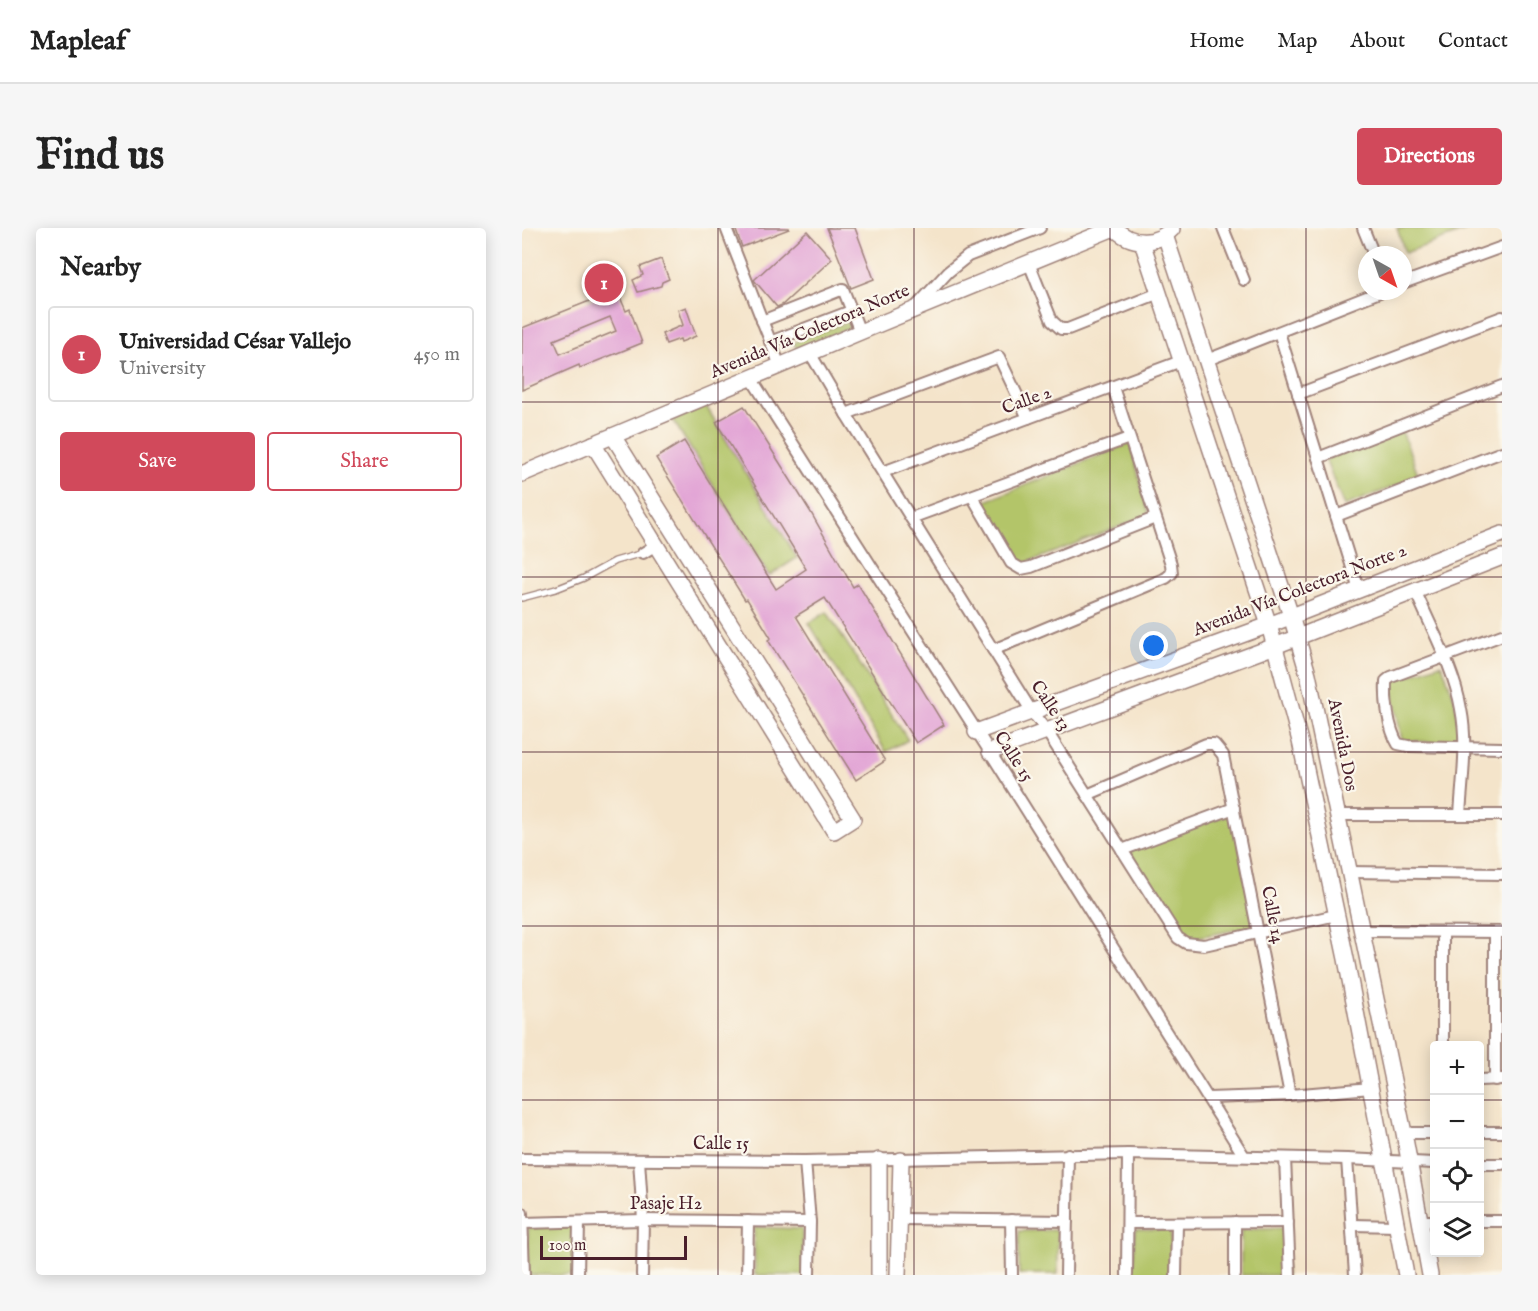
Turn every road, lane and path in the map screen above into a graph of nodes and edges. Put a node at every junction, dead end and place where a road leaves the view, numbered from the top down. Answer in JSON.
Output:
{"nodes":[{"id":1,"x":726,"y":228,"type":"edge"},
{"id":2,"x":1005,"y":228,"type":"edge"},
{"id":3,"x":1040,"y":228,"type":"edge"},
{"id":4,"x":1114,"y":228,"type":"edge"},
{"id":5,"x":1223,"y":228,"type":"edge"},
{"id":6,"x":1363,"y":228,"type":"edge"},
{"id":7,"x":1169,"y":231,"type":"edge"},
{"id":8,"x":1009,"y":240,"type":"junction"},
{"id":9,"x":1142,"y":242,"type":"junction"},
{"id":10,"x":1370,"y":246,"type":"edge"},
{"id":11,"x":1502,"y":247,"type":"edge"},
{"id":12,"x":1029,"y":263,"type":"junction"},
{"id":13,"x":1244,"y":280,"type":"dead end"},
{"id":14,"x":1412,"y":280,"type":"edge"},
{"id":15,"x":1159,"y":292,"type":"junction"},
{"id":16,"x":1359,"y":300,"type":"edge"},
{"id":17,"x":912,"y":310,"type":"junction"},
{"id":18,"x":852,"y":311,"type":"junction"},
{"id":19,"x":1502,"y":317,"type":"edge"},
{"id":20,"x":762,"y":321,"type":"junction"},
{"id":21,"x":860,"y":332,"type":"junction"},
{"id":22,"x":1279,"y":332,"type":"junction"},
{"id":23,"x":770,"y":342,"type":"junction"},
{"id":24,"x":810,"y":353,"type":"junction"},
{"id":25,"x":1207,"y":360,"type":"junction"},
{"id":26,"x":1181,"y":361,"type":"junction"},
{"id":27,"x":780,"y":366,"type":"junction"},
{"id":28,"x":751,"y":378,"type":"junction"},
{"id":29,"x":1502,"y":386,"type":"edge"},
{"id":30,"x":1113,"y":387,"type":"junction"},
{"id":31,"x":1298,"y":394,"type":"junction"},
{"id":32,"x":846,"y":414,"type":"junction"},
{"id":33,"x":1028,"y":418,"type":"junction"},
{"id":34,"x":613,"y":436,"type":"junction"},
{"id":35,"x":1129,"y":438,"type":"junction"},
{"id":36,"x":593,"y":444,"type":"junction"},
{"id":37,"x":1502,"y":452,"type":"edge"},
{"id":38,"x":1318,"y":458,"type":"junction"},
{"id":39,"x":883,"y":472,"type":"junction"},
{"id":40,"x":522,"y":474,"type":"edge"},
{"id":41,"x":972,"y":496,"type":"junction"},
{"id":42,"x":1336,"y":516,"type":"junction"},
{"id":43,"x":911,"y":518,"type":"junction"},
{"id":44,"x":1155,"y":518,"type":"junction"},
{"id":45,"x":1502,"y":534,"type":"edge"},
{"id":46,"x":650,"y":549,"type":"junction"},
{"id":47,"x":1502,"y":557,"type":"edge"},
{"id":48,"x":1359,"y":590,"type":"junction"},
{"id":49,"x":1415,"y":590,"type":"junction"},
{"id":50,"x":522,"y":598,"type":"edge"},
{"id":51,"x":1291,"y":616,"type":"junction"},
{"id":52,"x":1269,"y":625,"type":"junction"},
{"id":53,"x":1502,"y":635,"type":"edge"},
{"id":54,"x":1297,"y":636,"type":"junction"},
{"id":55,"x":1275,"y":646,"type":"junction"},
{"id":56,"x":993,"y":650,"type":"junction"},
{"id":57,"x":1444,"y":658,"type":"junction"},
{"id":58,"x":1032,"y":712,"type":"junction"},
{"id":59,"x":1046,"y":730,"type":"junction"},
{"id":60,"x":976,"y":732,"type":"junction"},
{"id":61,"x":1464,"y":748,"type":"junction"},
{"id":62,"x":1502,"y":748,"type":"edge"},
{"id":63,"x":990,"y":752,"type":"junction"},
{"id":64,"x":1088,"y":795,"type":"junction"},
{"id":65,"x":842,"y":801,"type":"junction"},
{"id":66,"x":1234,"y":808,"type":"junction"},
{"id":67,"x":823,"y":813,"type":"junction"},
{"id":68,"x":1336,"y":815,"type":"junction"},
{"id":69,"x":1460,"y":815,"type":"junction"},
{"id":70,"x":1502,"y":815,"type":"edge"},
{"id":71,"x":1122,"y":850,"type":"junction"},
{"id":72,"x":1349,"y":872,"type":"junction"},
{"id":73,"x":1502,"y":874,"type":"edge"},
{"id":74,"x":1336,"y":915,"type":"junction"},
{"id":75,"x":1258,"y":932,"type":"junction"},
{"id":76,"x":1362,"y":932,"type":"junction"},
{"id":77,"x":1443,"y":932,"type":"junction"},
{"id":78,"x":1499,"y":932,"type":"edge"},
{"id":79,"x":1443,"y":1041,"type":"edge"},
{"id":80,"x":1498,"y":1080,"type":"edge"},
{"id":81,"x":1371,"y":1088,"type":"junction"},
{"id":82,"x":1290,"y":1095,"type":"junction"},
{"id":83,"x":1209,"y":1098,"type":"junction"},
{"id":84,"x":1484,"y":1132,"type":"edge"},
{"id":85,"x":1502,"y":1132,"type":"edge"},
{"id":86,"x":1404,"y":1133,"type":"junction"},
{"id":87,"x":1430,"y":1133,"type":"edge"},
{"id":88,"x":1068,"y":1154,"type":"junction"},
{"id":89,"x":1128,"y":1154,"type":"junction"},
{"id":90,"x":1244,"y":1156,"type":"junction"},
{"id":91,"x":1285,"y":1158,"type":"junction"},
{"id":92,"x":522,"y":1159,"type":"edge"},
{"id":93,"x":1347,"y":1159,"type":"junction"},
{"id":94,"x":639,"y":1160,"type":"junction"},
{"id":95,"x":879,"y":1160,"type":"junction"},
{"id":96,"x":901,"y":1160,"type":"junction"},
{"id":97,"x":805,"y":1161,"type":"junction"},
{"id":98,"x":1383,"y":1161,"type":"junction"},
{"id":99,"x":1410,"y":1163,"type":"junction"},
{"id":100,"x":1430,"y":1163,"type":"edge"},
{"id":101,"x":1484,"y":1164,"type":"edge"},
{"id":102,"x":1502,"y":1164,"type":"edge"},
{"id":103,"x":522,"y":1213,"type":"edge"},
{"id":104,"x":900,"y":1219,"type":"junction"},
{"id":105,"x":643,"y":1220,"type":"junction"},
{"id":106,"x":1011,"y":1220,"type":"junction"},
{"id":107,"x":748,"y":1221,"type":"junction"},
{"id":108,"x":1067,"y":1221,"type":"junction"},
{"id":109,"x":1427,"y":1221,"type":"edge"},
{"id":110,"x":1484,"y":1221,"type":"edge"},
{"id":111,"x":1502,"y":1221,"type":"edge"},
{"id":112,"x":579,"y":1222,"type":"junction"},
{"id":113,"x":810,"y":1222,"type":"junction"},
{"id":114,"x":1235,"y":1222,"type":"junction"},
{"id":115,"x":1288,"y":1222,"type":"junction"},
{"id":116,"x":522,"y":1223,"type":"edge"},
{"id":117,"x":1128,"y":1223,"type":"junction"},
{"id":118,"x":1177,"y":1223,"type":"junction"},
{"id":119,"x":1353,"y":1225,"type":"junction"},
{"id":120,"x":1395,"y":1226,"type":"junction"},
{"id":121,"x":524,"y":1275,"type":"edge"},
{"id":122,"x":578,"y":1275,"type":"edge"},
{"id":123,"x":642,"y":1275,"type":"edge"},
{"id":124,"x":747,"y":1275,"type":"edge"},
{"id":125,"x":809,"y":1275,"type":"edge"},
{"id":126,"x":879,"y":1275,"type":"edge"},
{"id":127,"x":898,"y":1275,"type":"edge"},
{"id":128,"x":1012,"y":1275,"type":"edge"},
{"id":129,"x":1066,"y":1275,"type":"edge"},
{"id":130,"x":1127,"y":1275,"type":"edge"},
{"id":131,"x":1176,"y":1275,"type":"edge"},
{"id":132,"x":1235,"y":1275,"type":"edge"},
{"id":133,"x":1290,"y":1275,"type":"edge"},
{"id":134,"x":1355,"y":1275,"type":"edge"},
{"id":135,"x":1406,"y":1275,"type":"edge"},
{"id":136,"x":1430,"y":1275,"type":"edge"}],
"edges":[{"from":1,"to":20,"type":"street"},
{"from":2,"to":8,"type":"street"},
{"from":3,"to":8,"type":"street"},
{"from":4,"to":9,"type":"street"},
{"from":4,"to":12,"type":"street","name":"Avenida Vía Colectora Norte"},
{"from":5,"to":13,"type":"street"},
{"from":6,"to":10,"type":"street"},
{"from":7,"to":9,"type":"street"},
{"from":7,"to":25,"type":"street","name":"Avenida Dos"},
{"from":8,"to":17,"type":"street"},
{"from":9,"to":15,"type":"street"},
{"from":11,"to":14,"type":"street"},
{"from":12,"to":15,"type":"street"},
{"from":12,"to":17,"type":"street","name":"Avenida Vía Colectora Norte"},
{"from":15,"to":26,"type":"street"},
{"from":16,"to":22,"type":"street"},
{"from":17,"to":21,"type":"street","name":"Avenida Vía Colectora Norte"},
{"from":18,"to":20,"type":"street"},
{"from":18,"to":21,"type":"street"},
{"from":18,"to":23,"type":"street"},
{"from":19,"to":31,"type":"street"},
{"from":20,"to":23,"type":"street"},
{"from":21,"to":24,"type":"street","name":"Avenida Vía Colectora Norte"},
{"from":22,"to":25,"type":"street"},
{"from":22,"to":31,"type":"street"},
{"from":23,"to":27,"type":"street"},
{"from":24,"to":27,"type":"street","name":"Avenida Vía Colectora Norte"},
{"from":24,"to":32,"type":"street","name":"Calle 13"},
{"from":25,"to":51,"type":"street","name":"Avenida Dos"},
{"from":26,"to":30,"type":"street","name":"Calle 2"},
{"from":26,"to":52,"type":"street"},
{"from":27,"to":28,"type":"street","name":"Avenida Vía Colectora Norte"},
{"from":28,"to":34,"type":"street","name":"Avenida Vía Colectora Norte"},
{"from":28,"to":60,"type":"street","name":"Calle 15"},
{"from":29,"to":38,"type":"street"},
{"from":30,"to":33,"type":"street","name":"Calle 2"},
{"from":30,"to":35,"type":"street"},
{"from":31,"to":38,"type":"street"},
{"from":32,"to":33,"type":"street"},
{"from":32,"to":39,"type":"street","name":"Calle 13"},
{"from":33,"to":39,"type":"street","name":"Calle 2"},
{"from":34,"to":36,"type":"street","name":"Avenida Vía Colectora Norte"},
{"from":34,"to":65,"type":"street"},
{"from":35,"to":41,"type":"street"},
{"from":35,"to":44,"type":"street"},
{"from":36,"to":40,"type":"street","name":"Avenida Vía Colectora Norte"},
{"from":36,"to":46,"type":"street"},
{"from":37,"to":42,"type":"street"},
{"from":38,"to":42,"type":"street"},
{"from":39,"to":43,"type":"street","name":"Calle 13"},
{"from":41,"to":43,"type":"street"},
{"from":41,"to":44,"type":"street"},
{"from":42,"to":48,"type":"street"},
{"from":43,"to":56,"type":"street","name":"Calle 13"},
{"from":44,"to":56,"type":"street"},
{"from":45,"to":48,"type":"street","name":"Avenida Vía Colectora Norte 2"},
{"from":46,"to":50,"type":"lane"},
{"from":46,"to":67,"type":"street"},
{"from":47,"to":49,"type":"street"},
{"from":48,"to":51,"type":"street","name":"Avenida Vía Colectora Norte 2"},
{"from":49,"to":54,"type":"street"},
{"from":49,"to":57,"type":"street"},
{"from":51,"to":52,"type":"street","name":"Avenida Vía Colectora Norte 2"},
{"from":51,"to":54,"type":"street","name":"Avenida Dos"},
{"from":52,"to":55,"type":"street"},
{"from":52,"to":58,"type":"street","name":"Avenida Vía Colectora Norte 2"},
{"from":53,"to":57,"type":"street"},
{"from":54,"to":55,"type":"street"},
{"from":54,"to":68,"type":"street","name":"Avenida Dos"},
{"from":55,"to":59,"type":"street"},
{"from":55,"to":74,"type":"street"},
{"from":56,"to":58,"type":"street","name":"Calle 13"},
{"from":57,"to":61,"type":"street"},
{"from":57,"to":61,"type":"street"},
{"from":58,"to":59,"type":"street","name":"Calle 13"},
{"from":58,"to":60,"type":"street","name":"Avenida Vía Colectora Norte 2"},
{"from":59,"to":63,"type":"street"},
{"from":59,"to":64,"type":"street","name":"Calle 13"},
{"from":60,"to":63,"type":"street","name":"Calle 15"},
{"from":61,"to":62,"type":"street"},
{"from":61,"to":69,"type":"street"},
{"from":63,"to":83,"type":"street","name":"Calle 15"},
{"from":64,"to":66,"type":"street","name":"Calle 14"},
{"from":64,"to":71,"type":"street","name":"Calle 13"},
{"from":65,"to":67,"type":"street"},
{"from":65,"to":67,"type":"street"},
{"from":66,"to":71,"type":"street"},
{"from":66,"to":75,"type":"street","name":"Calle 14"},
{"from":68,"to":69,"type":"street"},
{"from":68,"to":72,"type":"street","name":"Avenida Dos"},
{"from":69,"to":70,"type":"street"},
{"from":71,"to":75,"type":"street","name":"Calle 13"},
{"from":72,"to":73,"type":"street"},
{"from":72,"to":76,"type":"street","name":"Avenida Dos"},
{"from":74,"to":75,"type":"street","name":"Calle 13"},
{"from":74,"to":81,"type":"street"},
{"from":75,"to":82,"type":"street","name":"Calle 14"},
{"from":76,"to":77,"type":"street"},
{"from":76,"to":86,"type":"street","name":"Avenida Dos"},
{"from":77,"to":78,"type":"street"},
{"from":77,"to":79,"type":"street"},
{"from":78,"to":80,"type":"street"},
{"from":81,"to":82,"type":"street"},
{"from":81,"to":98,"type":"street"},
{"from":82,"to":83,"type":"street"},
{"from":83,"to":90,"type":"street","name":"Calle 15"},
{"from":84,"to":85,"type":"street"},
{"from":86,"to":87,"type":"street"},
{"from":86,"to":99,"type":"street","name":"Avenida Dos"},
{"from":88,"to":89,"type":"street","name":"Calle 15"},
{"from":88,"to":96,"type":"street","name":"Calle 15"},
{"from":88,"to":108,"type":"street"},
{"from":89,"to":90,"type":"street","name":"Calle 15"},
{"from":89,"to":117,"type":"street"},
{"from":90,"to":91,"type":"street","name":"Calle 15"},
{"from":91,"to":93,"type":"street","name":"Calle 15"},
{"from":91,"to":115,"type":"street"},
{"from":92,"to":94,"type":"street","name":"Calle 15"},
{"from":93,"to":98,"type":"street","name":"Calle 15"},
{"from":93,"to":119,"type":"street"},
{"from":94,"to":97,"type":"street","name":"Calle 15"},
{"from":94,"to":105,"type":"street"},
{"from":95,"to":96,"type":"street","name":"Calle 15"},
{"from":95,"to":97,"type":"street","name":"Calle 15"},
{"from":95,"to":126,"type":"street"},
{"from":96,"to":104,"type":"street"},
{"from":97,"to":113,"type":"street"},
{"from":98,"to":99,"type":"street","name":"Calle 15"},
{"from":98,"to":120,"type":"street"},
{"from":99,"to":100,"type":"street","name":"Calle 15"},
{"from":99,"to":109,"type":"street","name":"Avenida Dos"},
{"from":101,"to":102,"type":"street"},
{"from":103,"to":116,"type":"street"},
{"from":104,"to":106,"type":"street"},
{"from":104,"to":127,"type":"street"},
{"from":105,"to":107,"type":"street","name":"Pasaje H2"},
{"from":105,"to":112,"type":"street","name":"Pasaje H2"},
{"from":105,"to":123,"type":"street"},
{"from":106,"to":108,"type":"street"},
{"from":106,"to":128,"type":"street"},
{"from":107,"to":113,"type":"street","name":"Pasaje H2"},
{"from":107,"to":124,"type":"street"},
{"from":108,"to":129,"type":"street"},
{"from":109,"to":136,"type":"street","name":"Avenida Dos"},
{"from":110,"to":111,"type":"street"},
{"from":112,"to":116,"type":"street","name":"Pasaje H2"},
{"from":112,"to":122,"type":"street"},
{"from":113,"to":125,"type":"street"},
{"from":114,"to":115,"type":"street"},
{"from":114,"to":118,"type":"street"},
{"from":114,"to":132,"type":"street"},
{"from":115,"to":133,"type":"street"},
{"from":116,"to":121,"type":"street"},
{"from":117,"to":118,"type":"street"},
{"from":117,"to":130,"type":"street"},
{"from":118,"to":131,"type":"street"},
{"from":119,"to":120,"type":"street"},
{"from":119,"to":134,"type":"street"},
{"from":120,"to":135,"type":"street"}]}
